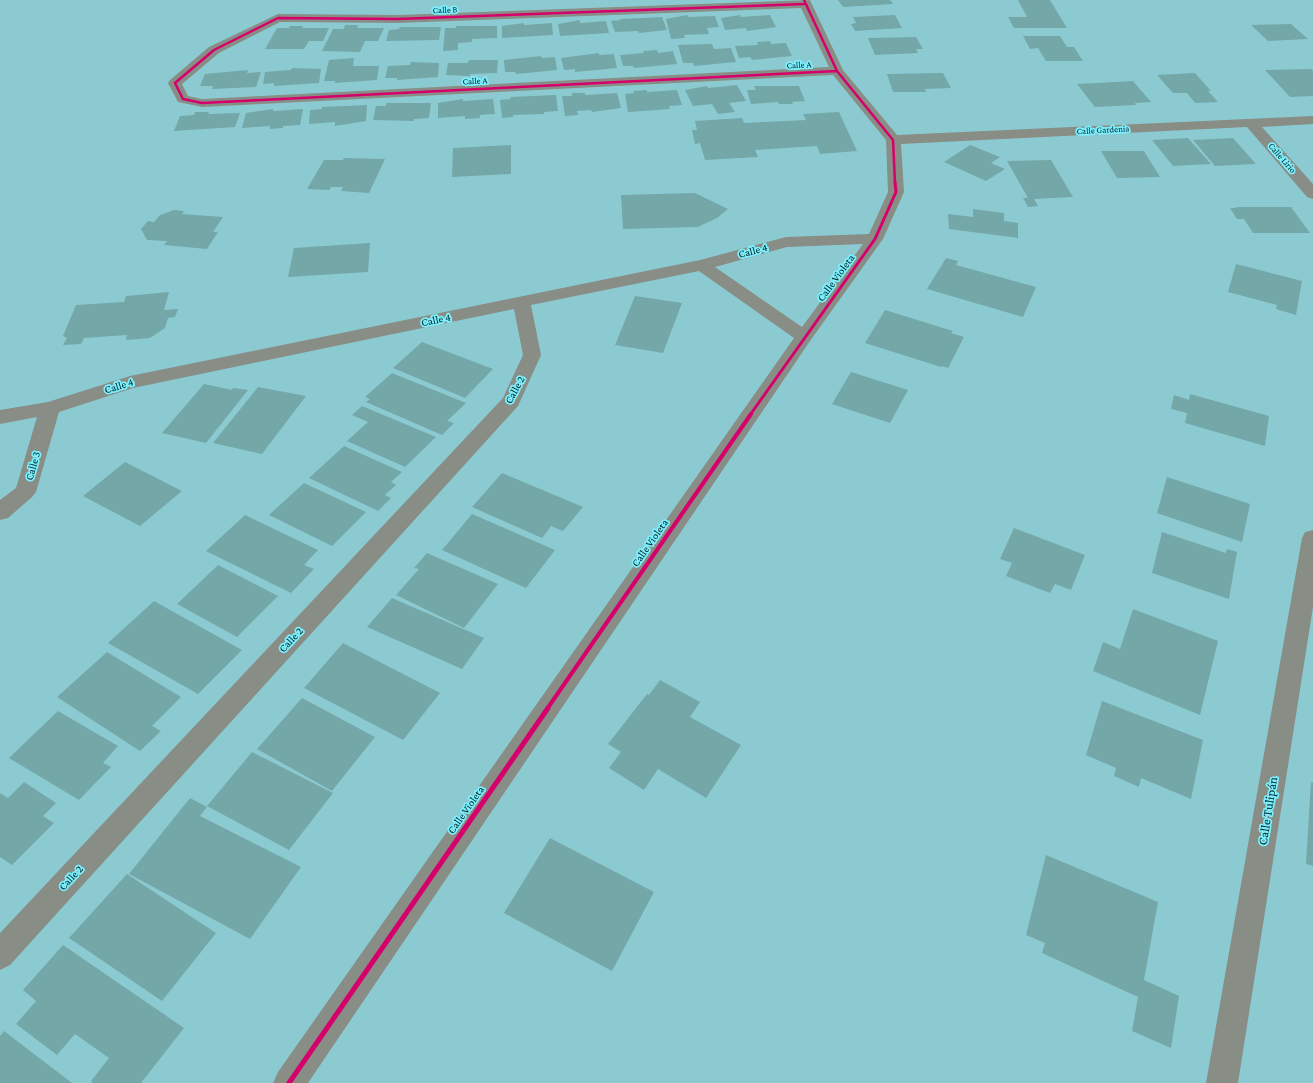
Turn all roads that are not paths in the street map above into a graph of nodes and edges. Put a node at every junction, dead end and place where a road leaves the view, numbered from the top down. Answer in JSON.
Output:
{"nodes":[{"id":1,"x":804,"y":2,"type":"edge"},
{"id":2,"x":214,"y":50,"type":"joint"},
{"id":3,"x":837,"y":71,"type":"junction"},
{"id":4,"x":1313,"y":120,"type":"edge"},
{"id":5,"x":1250,"y":122,"type":"junction"},
{"id":6,"x":893,"y":140,"type":"junction"},
{"id":7,"x":1313,"y":194,"type":"edge"},
{"id":8,"x":875,"y":239,"type":"junction"},
{"id":9,"x":702,"y":265,"type":"junction"},
{"id":10,"x":522,"y":303,"type":"junction"},
{"id":11,"x":804,"y":337,"type":"junction"},
{"id":12,"x":50,"y":408,"type":"junction"},
{"id":13,"x":0,"y":417,"type":"edge"},
{"id":14,"x":0,"y":512,"type":"edge"},
{"id":15,"x":1313,"y":538,"type":"edge"},
{"id":16,"x":0,"y":955,"type":"edge"},
{"id":17,"x":289,"y":1083,"type":"edge"},
{"id":18,"x":1222,"y":1083,"type":"edge"}],
"edges":[{"from":1,"to":2,"type":"street","name":"Calle B"},
{"from":1,"to":3,"type":"street"},
{"from":2,"to":3,"type":"street","name":"Calle A"},
{"from":3,"to":6,"type":"street"},
{"from":4,"to":5,"type":"street","name":"Calle Gardenia"},
{"from":5,"to":6,"type":"street","name":"Calle Gardenia"},
{"from":5,"to":7,"type":"street","name":"Calle Lirio"},
{"from":6,"to":8,"type":"street","name":"Calle Violeta"},
{"from":8,"to":9,"type":"street","name":"Calle 4"},
{"from":8,"to":11,"type":"street","name":"Calle Violeta"},
{"from":9,"to":10,"type":"street","name":"Calle 4"},
{"from":9,"to":11,"type":"street"},
{"from":10,"to":12,"type":"street","name":"Calle 4"},
{"from":10,"to":16,"type":"street","name":"Calle 2"},
{"from":11,"to":17,"type":"street","name":"Calle Violeta"},
{"from":12,"to":13,"type":"street","name":"Calle 4"},
{"from":12,"to":14,"type":"street","name":"Calle 3"},
{"from":15,"to":18,"type":"street","name":"Calle Tulipán"}]}
